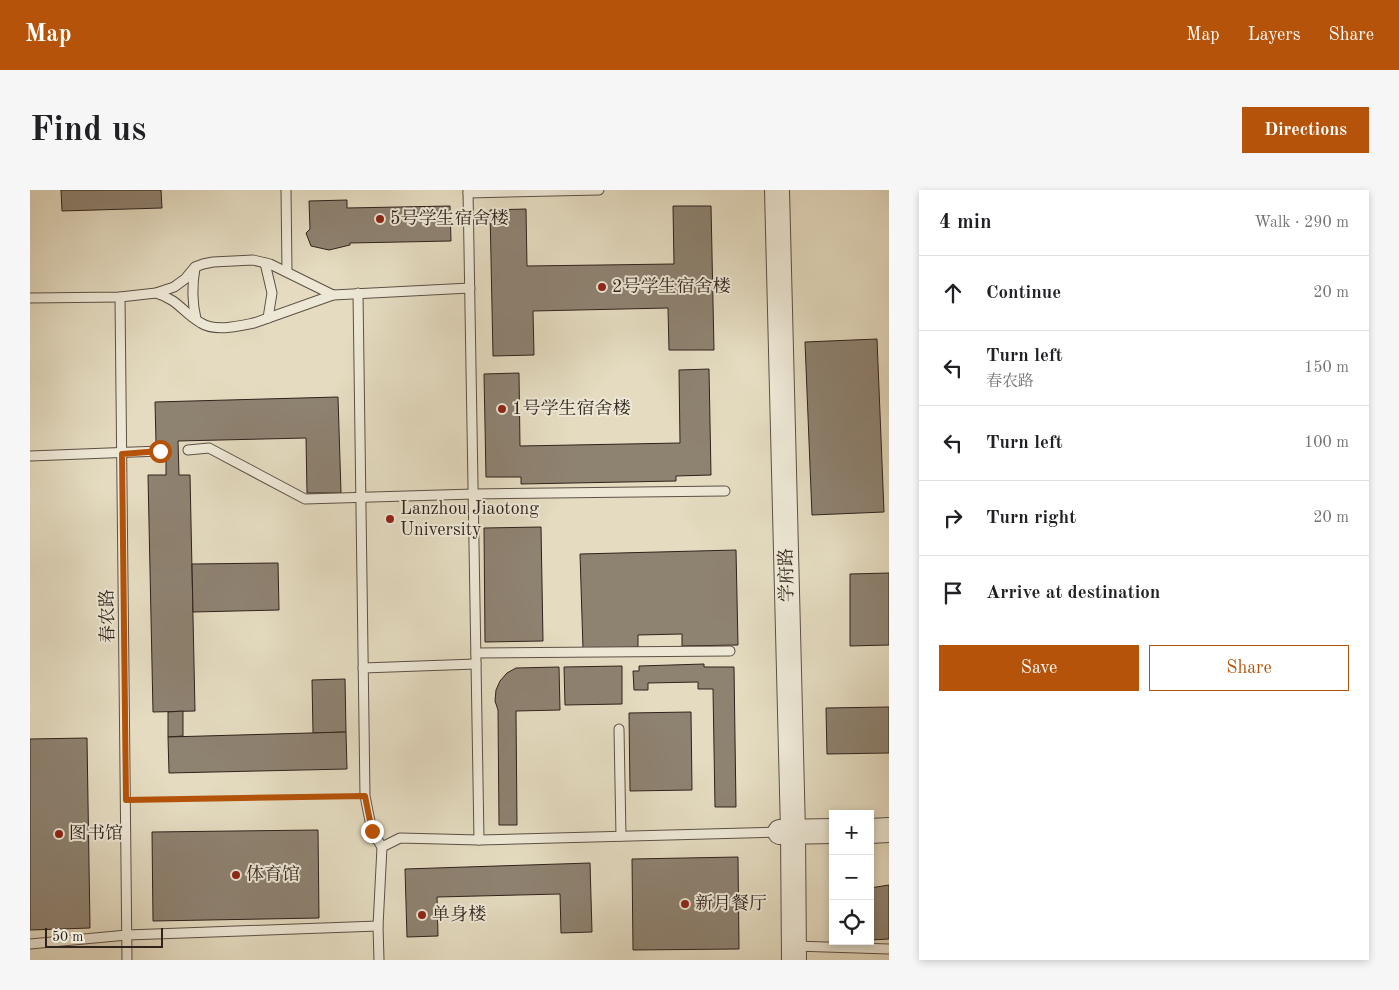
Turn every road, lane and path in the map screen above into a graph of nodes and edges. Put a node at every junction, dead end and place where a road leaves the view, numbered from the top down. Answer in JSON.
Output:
{"nodes":[{"id":1,"x":286,"y":190,"type":"edge"},
{"id":2,"x":599,"y":190,"type":"edge"},
{"id":3,"x":764,"y":190,"type":"edge"},
{"id":4,"x":777,"y":190,"type":"edge"},
{"id":5,"x":468,"y":192,"type":"edge"},
{"id":6,"x":265,"y":263,"type":"junction"},
{"id":7,"x":195,"y":267,"type":"junction"},
{"id":8,"x":287,"y":271,"type":"junction"},
{"id":9,"x":470,"y":288,"type":"junction"},
{"id":10,"x":156,"y":293,"type":"junction"},
{"id":11,"x":358,"y":293,"type":"junction"},
{"id":12,"x":333,"y":295,"type":"junction"},
{"id":13,"x":120,"y":297,"type":"junction"},
{"id":14,"x":30,"y":298,"type":"edge"},
{"id":15,"x":268,"y":318,"type":"junction"},
{"id":16,"x":196,"y":320,"type":"junction"},
{"id":17,"x":188,"y":450,"type":"dead end"},
{"id":18,"x":160,"y":451,"type":"dead end"},
{"id":19,"x":122,"y":454,"type":"junction"},
{"id":20,"x":30,"y":456,"type":"edge"},
{"id":21,"x":725,"y":492,"type":"dead end"},
{"id":22,"x":474,"y":494,"type":"junction"},
{"id":23,"x":360,"y":496,"type":"junction"},
{"id":24,"x":730,"y":651,"type":"dead end"},
{"id":25,"x":476,"y":653,"type":"junction"},
{"id":26,"x":476,"y":664,"type":"junction"},
{"id":27,"x":363,"y":668,"type":"junction"},
{"id":28,"x":619,"y":729,"type":"dead end"},
{"id":29,"x":365,"y":796,"type":"junction"},
{"id":30,"x":126,"y":800,"type":"junction"},
{"id":31,"x":889,"y":830,"type":"edge"},
{"id":32,"x":829,"y":831,"type":"edge"},
{"id":33,"x":874,"y":831,"type":"edge"},
{"id":34,"x":787,"y":832,"type":"junction"},
{"id":35,"x":621,"y":836,"type":"junction"},
{"id":36,"x":479,"y":840,"type":"junction"},
{"id":37,"x":382,"y":846,"type":"junction"},
{"id":38,"x":378,"y":926,"type":"junction"},
{"id":39,"x":127,"y":935,"type":"junction"},
{"id":40,"x":30,"y":944,"type":"edge"},
{"id":41,"x":889,"y":949,"type":"edge"},
{"id":42,"x":790,"y":955,"type":"edge"},
{"id":43,"x":127,"y":960,"type":"edge"},
{"id":44,"x":379,"y":960,"type":"edge"}],
"edges":[{"from":1,"to":8,"type":"lane"},
{"from":2,"to":5,"type":"lane"},
{"from":3,"to":34,"type":"street","name":"学府路"},
{"from":4,"to":34,"type":"street","name":"学府路"},
{"from":5,"to":9,"type":"lane"},
{"from":6,"to":7,"type":"lane"},
{"from":6,"to":8,"type":"lane"},
{"from":6,"to":15,"type":"lane"},
{"from":7,"to":10,"type":"lane"},
{"from":7,"to":16,"type":"lane"},
{"from":8,"to":12,"type":"lane"},
{"from":9,"to":11,"type":"lane"},
{"from":9,"to":22,"type":"lane"},
{"from":10,"to":13,"type":"lane"},
{"from":10,"to":16,"type":"lane"},
{"from":11,"to":12,"type":"lane"},
{"from":11,"to":23,"type":"lane"},
{"from":12,"to":15,"type":"lane"},
{"from":13,"to":14,"type":"lane"},
{"from":13,"to":19,"type":"lane","name":"春农路"},
{"from":15,"to":16,"type":"lane"},
{"from":17,"to":23,"type":"lane"},
{"from":18,"to":19,"type":"lane"},
{"from":19,"to":20,"type":"lane"},
{"from":19,"to":30,"type":"lane","name":"春农路"},
{"from":21,"to":22,"type":"lane"},
{"from":22,"to":23,"type":"lane"},
{"from":22,"to":25,"type":"lane"},
{"from":23,"to":27,"type":"lane"},
{"from":24,"to":25,"type":"lane"},
{"from":25,"to":26,"type":"lane"},
{"from":26,"to":27,"type":"lane"},
{"from":26,"to":36,"type":"lane"},
{"from":27,"to":29,"type":"lane"},
{"from":28,"to":35,"type":"lane"},
{"from":29,"to":30,"type":"path"},
{"from":29,"to":37,"type":"lane"},
{"from":30,"to":39,"type":"lane","name":"春农路"},
{"from":31,"to":33,"type":"street"},
{"from":32,"to":34,"type":"street"},
{"from":34,"to":35,"type":"lane"},
{"from":34,"to":42,"type":"street","name":"学府路"},
{"from":35,"to":36,"type":"lane"},
{"from":36,"to":37,"type":"lane"},
{"from":37,"to":38,"type":"lane"},
{"from":38,"to":39,"type":"lane"},
{"from":38,"to":44,"type":"lane"},
{"from":39,"to":40,"type":"lane"},
{"from":39,"to":43,"type":"lane","name":"春农路"},
{"from":41,"to":42,"type":"lane"}]}
